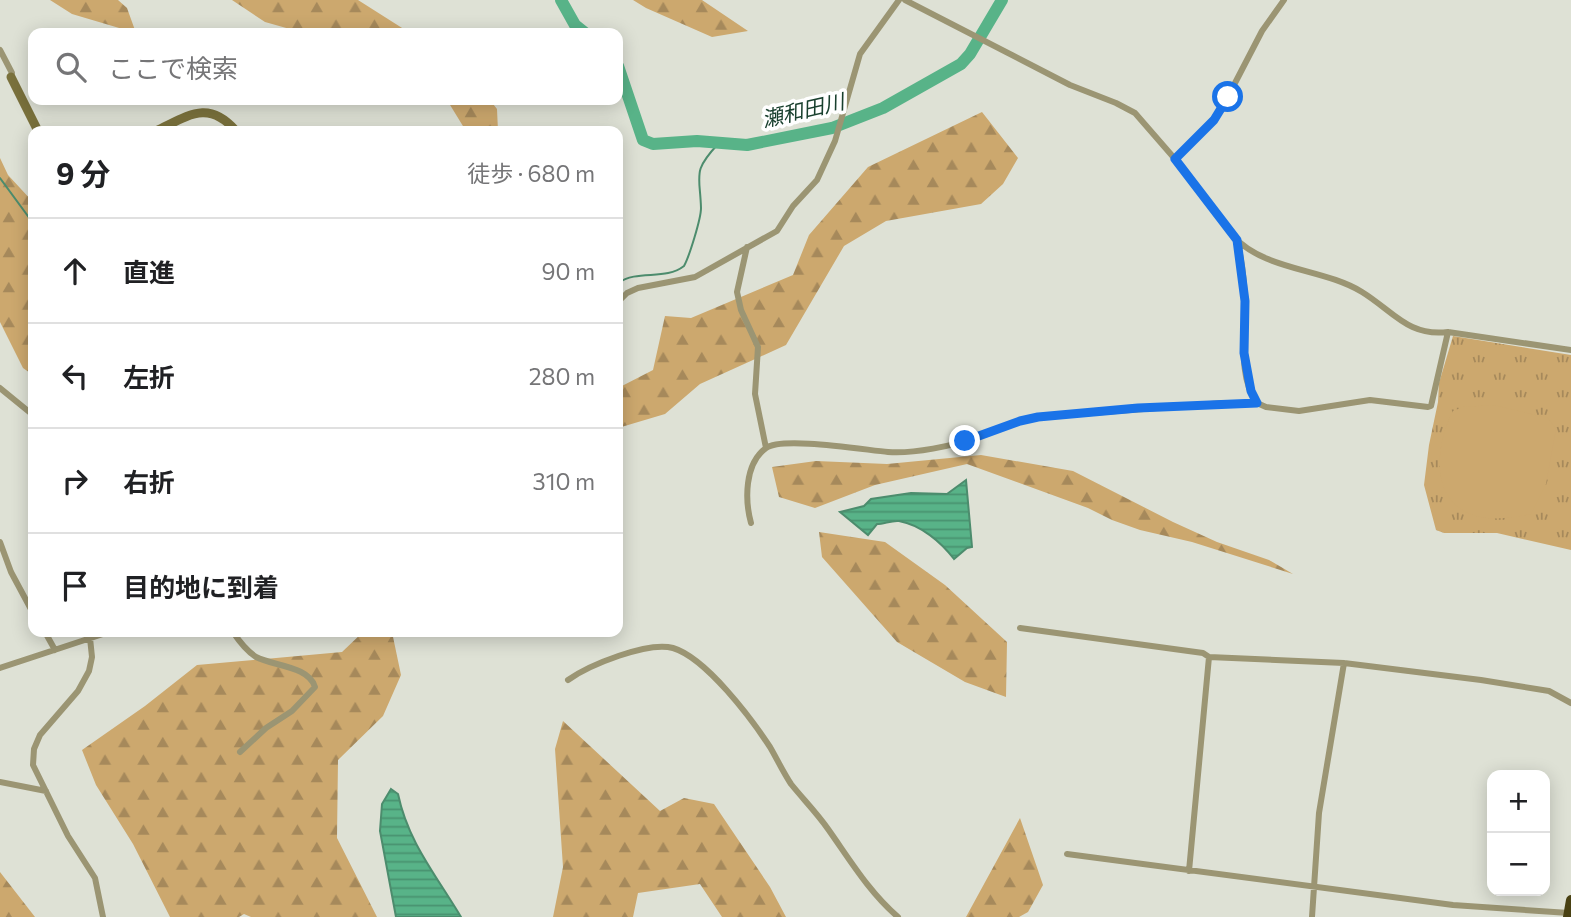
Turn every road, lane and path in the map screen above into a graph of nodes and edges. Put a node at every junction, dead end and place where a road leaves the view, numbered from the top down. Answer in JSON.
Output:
{"nodes":[{"id":1,"x":899,"y":0,"type":"edge"},
{"id":2,"x":905,"y":0,"type":"edge"},
{"id":3,"x":1284,"y":0,"type":"edge"},
{"id":4,"x":0,"y":50,"type":"edge"},
{"id":5,"x":11,"y":77,"type":"joint"},
{"id":6,"x":36,"y":126,"type":"edge"},
{"id":7,"x":166,"y":126,"type":"edge"},
{"id":8,"x":230,"y":126,"type":"edge"},
{"id":9,"x":1175,"y":159,"type":"junction"},
{"id":10,"x":1237,"y":240,"type":"junction"},
{"id":11,"x":747,"y":247,"type":"junction"},
{"id":12,"x":623,"y":296,"type":"edge"},
{"id":13,"x":1448,"y":332,"type":"junction"},
{"id":14,"x":1571,"y":350,"type":"edge"},
{"id":15,"x":0,"y":388,"type":"edge"},
{"id":16,"x":1257,"y":403,"type":"junction"},
{"id":17,"x":28,"y":411,"type":"edge"},
{"id":18,"x":766,"y":448,"type":"junction"},
{"id":19,"x":751,"y":523,"type":"dead end"},
{"id":20,"x":0,"y":542,"type":"edge"},
{"id":21,"x":28,"y":604,"type":"edge"},
{"id":22,"x":1020,"y":628,"type":"dead end"},
{"id":23,"x":48,"y":637,"type":"edge"},
{"id":24,"x":93,"y":637,"type":"edge"},
{"id":25,"x":237,"y":637,"type":"edge"},
{"id":26,"x":90,"y":638,"type":"junction"},
{"id":27,"x":55,"y":650,"type":"junction"},
{"id":28,"x":1209,"y":657,"type":"junction"},
{"id":29,"x":1344,"y":663,"type":"junction"},
{"id":30,"x":0,"y":668,"type":"edge"},
{"id":31,"x":568,"y":680,"type":"dead end"},
{"id":32,"x":1571,"y":704,"type":"edge"},
{"id":33,"x":240,"y":752,"type":"dead end"},
{"id":34,"x":0,"y":782,"type":"edge"},
{"id":35,"x":46,"y":791,"type":"junction"},
{"id":36,"x":1067,"y":854,"type":"dead end"},
{"id":37,"x":1189,"y":871,"type":"junction"},
{"id":38,"x":1313,"y":888,"type":"junction"},
{"id":39,"x":1571,"y":900,"type":"edge"},
{"id":40,"x":1569,"y":914,"type":"edge"},
{"id":41,"x":103,"y":917,"type":"edge"},
{"id":42,"x":898,"y":917,"type":"edge"},
{"id":43,"x":1312,"y":917,"type":"edge"}],
"edges":[{"from":1,"to":11,"type":"street"},
{"from":2,"to":9,"type":"street"},
{"from":3,"to":9,"type":"street"},
{"from":4,"to":5,"type":"street"},
{"from":5,"to":6,"type":"street"},
{"from":7,"to":8,"type":"street"},
{"from":9,"to":10,"type":"street"},
{"from":10,"to":13,"type":"street"},
{"from":10,"to":16,"type":"street"},
{"from":11,"to":12,"type":"street"},
{"from":11,"to":18,"type":"street"},
{"from":13,"to":14,"type":"street"},
{"from":13,"to":16,"type":"street"},
{"from":15,"to":17,"type":"street"},
{"from":16,"to":18,"type":"street"},
{"from":18,"to":19,"type":"street"},
{"from":20,"to":21,"type":"street"},
{"from":22,"to":28,"type":"street"},
{"from":23,"to":27,"type":"street"},
{"from":24,"to":26,"type":"street"},
{"from":25,"to":33,"type":"street"},
{"from":26,"to":27,"type":"street"},
{"from":26,"to":35,"type":"street"},
{"from":27,"to":30,"type":"street"},
{"from":28,"to":29,"type":"street"},
{"from":28,"to":37,"type":"street"},
{"from":29,"to":32,"type":"street"},
{"from":29,"to":38,"type":"street"},
{"from":31,"to":42,"type":"street"},
{"from":34,"to":35,"type":"street"},
{"from":35,"to":41,"type":"street"},
{"from":36,"to":37,"type":"street"},
{"from":37,"to":38,"type":"street"},
{"from":38,"to":40,"type":"street"},
{"from":38,"to":43,"type":"street"},
{"from":39,"to":40,"type":"highway"}]}
